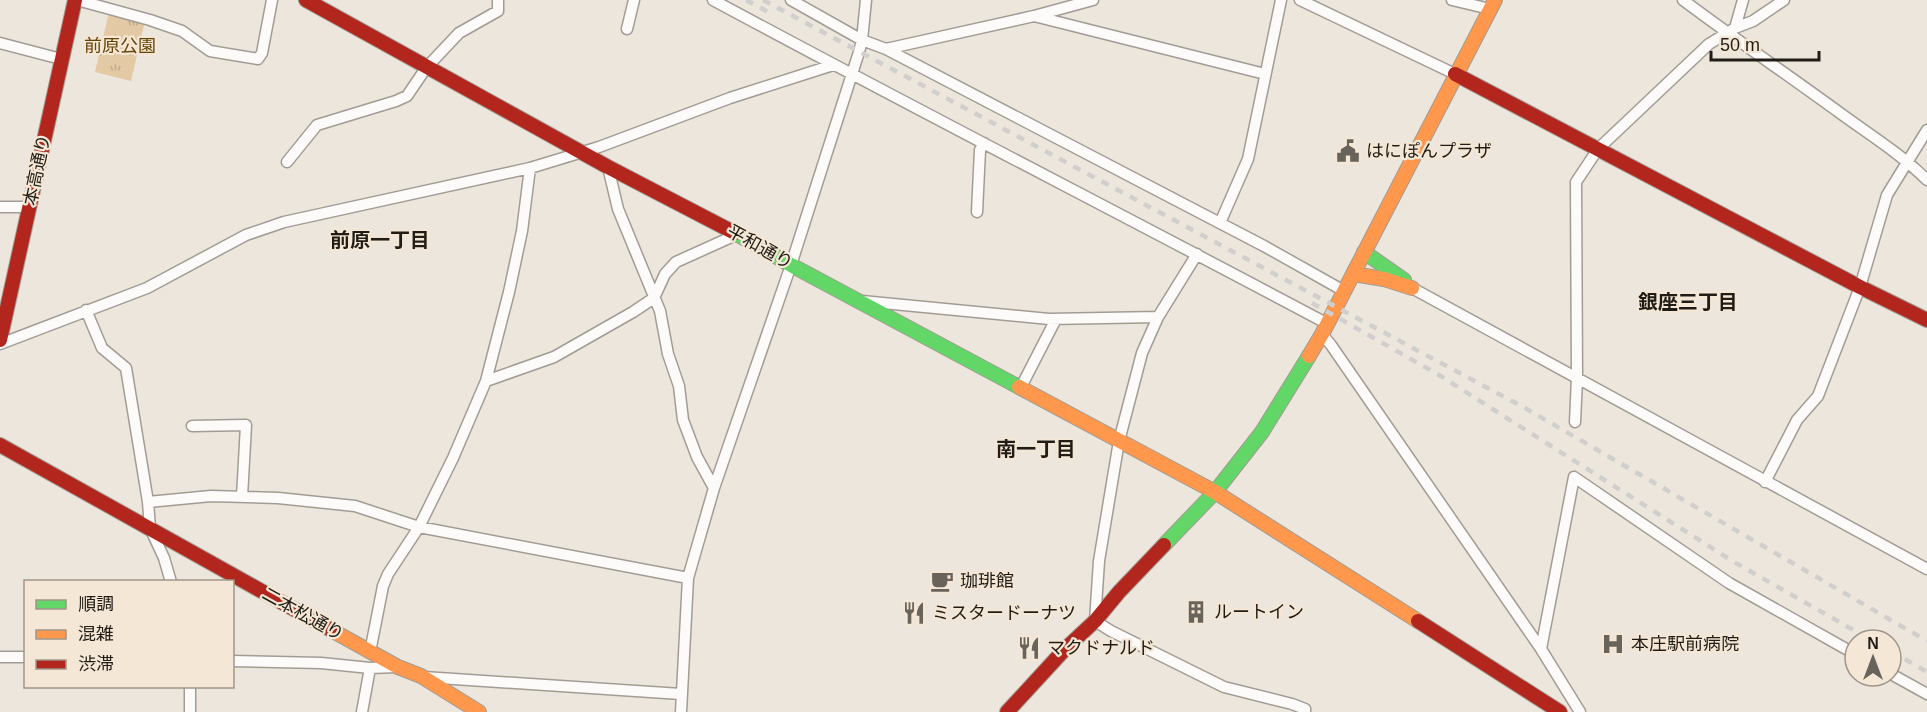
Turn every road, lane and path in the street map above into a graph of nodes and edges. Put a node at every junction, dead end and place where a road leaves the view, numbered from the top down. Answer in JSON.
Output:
{"nodes":[{"id":1,"x":76,"y":0,"type":"edge"},
{"id":2,"x":272,"y":0,"type":"edge"},
{"id":3,"x":306,"y":0,"type":"edge"},
{"id":4,"x":498,"y":0,"type":"edge"},
{"id":5,"x":634,"y":0,"type":"edge"},
{"id":6,"x":713,"y":0,"type":"edge"},
{"id":7,"x":791,"y":0,"type":"edge"},
{"id":8,"x":866,"y":0,"type":"edge"},
{"id":9,"x":1093,"y":0,"type":"edge"},
{"id":10,"x":1281,"y":0,"type":"edge"},
{"id":11,"x":1300,"y":0,"type":"edge"},
{"id":12,"x":1452,"y":0,"type":"edge"},
{"id":13,"x":1683,"y":0,"type":"edge"},
{"id":14,"x":1743,"y":0,"type":"edge"},
{"id":15,"x":1784,"y":0,"type":"edge"},
{"id":16,"x":1065,"y":4,"type":"edge"},
{"id":17,"x":1492,"y":5,"type":"edge"},
{"id":18,"x":1034,"y":16,"type":"junction"},
{"id":19,"x":627,"y":29,"type":"dead end"},
{"id":20,"x":1731,"y":31,"type":"junction"},
{"id":21,"x":862,"y":40,"type":"junction"},
{"id":22,"x":0,"y":43,"type":"edge"},
{"id":23,"x":886,"y":50,"type":"junction"},
{"id":24,"x":61,"y":59,"type":"junction"},
{"id":25,"x":833,"y":65,"type":"junction"},
{"id":26,"x":426,"y":68,"type":"junction"},
{"id":27,"x":851,"y":74,"type":"junction"},
{"id":28,"x":1265,"y":74,"type":"junction"},
{"id":29,"x":1455,"y":74,"type":"junction"},
{"id":30,"x":1927,"y":130,"type":"edge"},
{"id":31,"x":984,"y":143,"type":"junction"},
{"id":32,"x":1598,"y":149,"type":"junction"},
{"id":33,"x":580,"y":152,"type":"junction"},
{"id":34,"x":287,"y":162,"type":"dead end"},
{"id":35,"x":1909,"y":162,"type":"junction"},
{"id":36,"x":608,"y":167,"type":"junction"},
{"id":37,"x":530,"y":168,"type":"junction"},
{"id":38,"x":1927,"y":180,"type":"edge"},
{"id":39,"x":0,"y":207,"type":"edge"},
{"id":40,"x":30,"y":207,"type":"junction"},
{"id":41,"x":977,"y":212,"type":"dead end"},
{"id":42,"x":1220,"y":223,"type":"junction"},
{"id":43,"x":738,"y":234,"type":"junction"},
{"id":44,"x":1364,"y":252,"type":"junction"},
{"id":45,"x":1197,"y":254,"type":"junction"},
{"id":46,"x":791,"y":265,"type":"junction"},
{"id":47,"x":1353,"y":274,"type":"junction"},
{"id":48,"x":1860,"y":287,"type":"junction"},
{"id":49,"x":1412,"y":288,"type":"junction"},
{"id":50,"x":1344,"y":291,"type":"junction"},
{"id":51,"x":654,"y":298,"type":"junction"},
{"id":52,"x":860,"y":301,"type":"junction"},
{"id":53,"x":86,"y":310,"type":"junction"},
{"id":54,"x":1158,"y":317,"type":"junction"},
{"id":55,"x":1056,"y":319,"type":"junction"},
{"id":56,"x":1927,"y":321,"type":"edge"},
{"id":57,"x":1325,"y":329,"type":"junction"},
{"id":58,"x":0,"y":342,"type":"edge"},
{"id":59,"x":1577,"y":378,"type":"junction"},
{"id":60,"x":486,"y":381,"type":"junction"},
{"id":61,"x":1021,"y":387,"type":"junction"},
{"id":62,"x":1575,"y":422,"type":"dead end"},
{"id":63,"x":192,"y":426,"type":"dead end"},
{"id":64,"x":1119,"y":441,"type":"junction"},
{"id":65,"x":0,"y":445,"type":"edge"},
{"id":66,"x":1765,"y":482,"type":"junction"},
{"id":67,"x":714,"y":488,"type":"junction"},
{"id":68,"x":1215,"y":492,"type":"junction"},
{"id":69,"x":242,"y":497,"type":"junction"},
{"id":70,"x":148,"y":502,"type":"junction"},
{"id":71,"x":419,"y":527,"type":"junction"},
{"id":72,"x":150,"y":528,"type":"junction"},
{"id":73,"x":1927,"y":569,"type":"edge"},
{"id":74,"x":688,"y":578,"type":"junction"},
{"id":75,"x":170,"y":580,"type":"edge"},
{"id":76,"x":1095,"y":621,"type":"junction"},
{"id":77,"x":1843,"y":647,"type":"edge"},
{"id":78,"x":1541,"y":649,"type":"junction"},
{"id":79,"x":370,"y":652,"type":"junction"},
{"id":80,"x":0,"y":657,"type":"edge"},
{"id":81,"x":24,"y":657,"type":"edge"},
{"id":82,"x":234,"y":661,"type":"edge"},
{"id":83,"x":398,"y":667,"type":"junction"},
{"id":84,"x":370,"y":668,"type":"junction"},
{"id":85,"x":421,"y":676,"type":"junction"},
{"id":86,"x":1903,"y":681,"type":"edge"},
{"id":87,"x":190,"y":688,"type":"edge"},
{"id":88,"x":681,"y":694,"type":"junction"},
{"id":89,"x":1927,"y":694,"type":"edge"},
{"id":90,"x":190,"y":712,"type":"edge"},
{"id":91,"x":362,"y":712,"type":"edge"},
{"id":92,"x":479,"y":712,"type":"edge"},
{"id":93,"x":681,"y":712,"type":"edge"},
{"id":94,"x":1008,"y":712,"type":"edge"},
{"id":95,"x":1305,"y":712,"type":"edge"},
{"id":96,"x":1560,"y":712,"type":"edge"},
{"id":97,"x":1580,"y":712,"type":"edge"}],
"edges":[{"from":1,"to":2,"type":"street"},
{"from":1,"to":24,"type":"street","name":"本高通り"},
{"from":3,"to":26,"type":"street","name":"平和通り"},
{"from":4,"to":26,"type":"street"},
{"from":5,"to":19,"type":"street"},
{"from":6,"to":25,"type":"street"},
{"from":7,"to":21,"type":"street"},
{"from":8,"to":21,"type":"street"},
{"from":9,"to":16,"type":"street"},
{"from":10,"to":28,"type":"street"},
{"from":11,"to":29,"type":"street"},
{"from":12,"to":17,"type":"street"},
{"from":13,"to":20,"type":"street"},
{"from":14,"to":20,"type":"street"},
{"from":15,"to":20,"type":"street"},
{"from":16,"to":18,"type":"street"},
{"from":17,"to":29,"type":"street"},
{"from":18,"to":23,"type":"street"},
{"from":18,"to":28,"type":"street"},
{"from":20,"to":32,"type":"street"},
{"from":20,"to":35,"type":"street"},
{"from":21,"to":23,"type":"street"},
{"from":21,"to":27,"type":"street"},
{"from":22,"to":24,"type":"street"},
{"from":23,"to":42,"type":"street"},
{"from":24,"to":40,"type":"street","name":"本高通り"},
{"from":25,"to":27,"type":"street"},
{"from":25,"to":33,"type":"street"},
{"from":26,"to":33,"type":"street","name":"平和通り"},
{"from":26,"to":34,"type":"street"},
{"from":27,"to":31,"type":"street"},
{"from":27,"to":46,"type":"street"},
{"from":28,"to":42,"type":"street"},
{"from":29,"to":32,"type":"street"},
{"from":29,"to":44,"type":"street"},
{"from":30,"to":35,"type":"street"},
{"from":31,"to":41,"type":"street"},
{"from":31,"to":45,"type":"street"},
{"from":32,"to":48,"type":"street"},
{"from":32,"to":59,"type":"street"},
{"from":33,"to":36,"type":"street","name":"平和通り"},
{"from":33,"to":37,"type":"street"},
{"from":35,"to":38,"type":"street"},
{"from":35,"to":48,"type":"street"},
{"from":36,"to":43,"type":"street","name":"平和通り"},
{"from":36,"to":51,"type":"street"},
{"from":37,"to":53,"type":"street"},
{"from":37,"to":60,"type":"street"},
{"from":39,"to":40,"type":"street"},
{"from":40,"to":58,"type":"street","name":"本高通り"},
{"from":42,"to":50,"type":"street"},
{"from":43,"to":46,"type":"street","name":"平和通り"},
{"from":43,"to":51,"type":"street"},
{"from":44,"to":47,"type":"street"},
{"from":44,"to":49,"type":"street"},
{"from":45,"to":54,"type":"street"},
{"from":45,"to":57,"type":"street"},
{"from":46,"to":52,"type":"street","name":"平和通り"},
{"from":46,"to":67,"type":"street"},
{"from":47,"to":49,"type":"street"},
{"from":47,"to":50,"type":"street"},
{"from":48,"to":56,"type":"street"},
{"from":48,"to":66,"type":"street"},
{"from":49,"to":59,"type":"street"},
{"from":50,"to":57,"type":"street"},
{"from":51,"to":60,"type":"street"},
{"from":51,"to":67,"type":"street"},
{"from":52,"to":55,"type":"street"},
{"from":52,"to":61,"type":"street","name":"平和通り"},
{"from":53,"to":58,"type":"street"},
{"from":53,"to":70,"type":"street"},
{"from":54,"to":55,"type":"street"},
{"from":54,"to":64,"type":"street"},
{"from":55,"to":61,"type":"street"},
{"from":57,"to":68,"type":"street"},
{"from":57,"to":78,"type":"street"},
{"from":59,"to":62,"type":"street"},
{"from":59,"to":66,"type":"street"},
{"from":60,"to":71,"type":"street"},
{"from":61,"to":64,"type":"street","name":"平和通り"},
{"from":63,"to":69,"type":"street"},
{"from":64,"to":68,"type":"street","name":"平和通り"},
{"from":64,"to":76,"type":"street"},
{"from":65,"to":72,"type":"street","name":"二本松通り"},
{"from":66,"to":73,"type":"street"},
{"from":67,"to":74,"type":"street"},
{"from":68,"to":76,"type":"street"},
{"from":68,"to":96,"type":"street","name":"平和通り"},
{"from":69,"to":70,"type":"street"},
{"from":69,"to":71,"type":"street"},
{"from":70,"to":72,"type":"street"},
{"from":71,"to":74,"type":"street"},
{"from":71,"to":79,"type":"street"},
{"from":72,"to":75,"type":"street"},
{"from":72,"to":79,"type":"street","name":"二本松通り"},
{"from":74,"to":88,"type":"street"},
{"from":76,"to":94,"type":"street"},
{"from":76,"to":95,"type":"street"},
{"from":77,"to":78,"type":"street"},
{"from":78,"to":97,"type":"street"},
{"from":79,"to":83,"type":"street","name":"二本松通り"},
{"from":80,"to":81,"type":"street"},
{"from":82,"to":84,"type":"street"},
{"from":83,"to":84,"type":"street"},
{"from":83,"to":85,"type":"street","name":"二本松通り"},
{"from":84,"to":91,"type":"street"},
{"from":85,"to":88,"type":"street"},
{"from":85,"to":92,"type":"street","name":"二本松通り"},
{"from":86,"to":89,"type":"street"},
{"from":87,"to":90,"type":"street"},
{"from":88,"to":93,"type":"street"}]}
